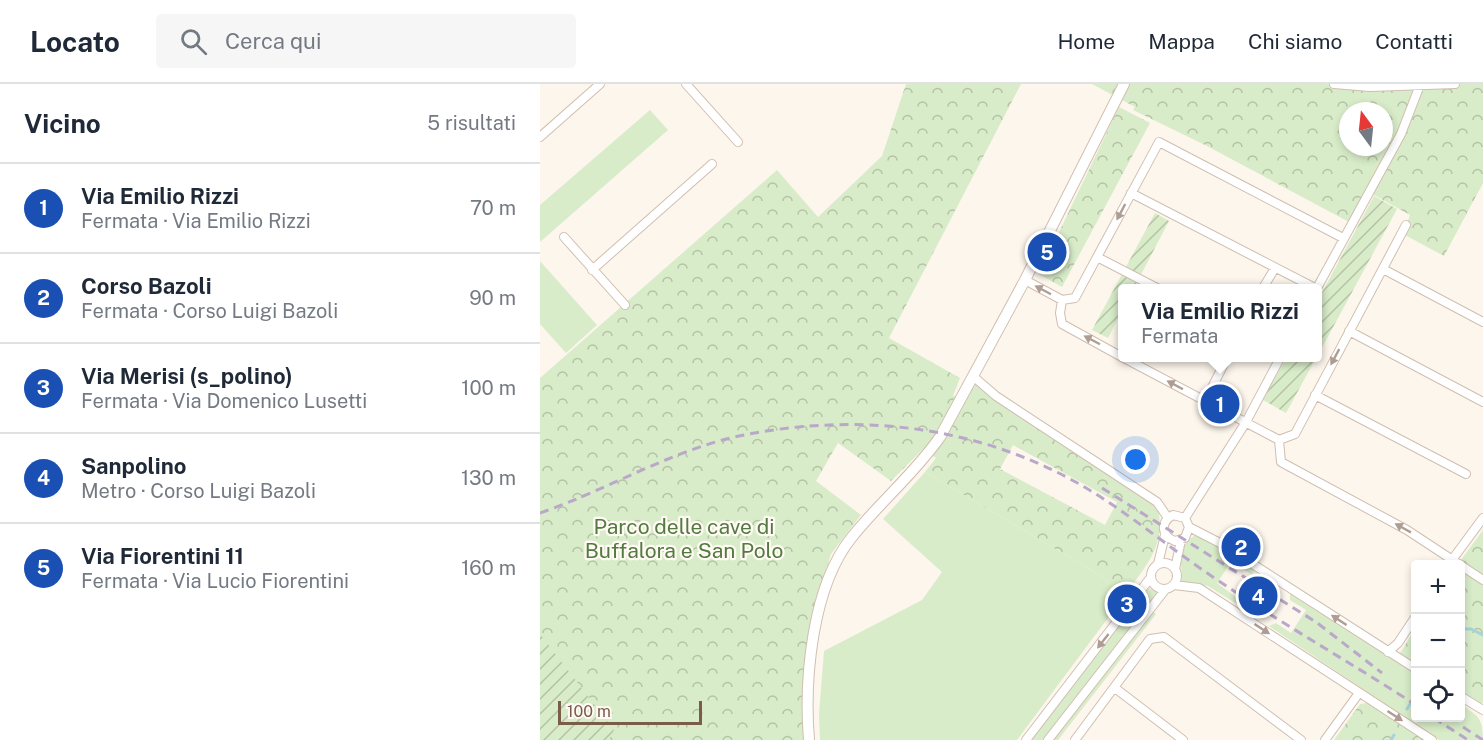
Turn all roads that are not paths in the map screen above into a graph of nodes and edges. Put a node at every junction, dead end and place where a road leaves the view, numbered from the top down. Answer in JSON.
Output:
{"nodes":[{"id":1,"x":600,"y":84,"type":"edge"},
{"id":2,"x":686,"y":84,"type":"edge"},
{"id":3,"x":1334,"y":84,"type":"edge"},
{"id":4,"x":1455,"y":84,"type":"edge"},
{"id":5,"x":1420,"y":85,"type":"edge"},
{"id":6,"x":1121,"y":86,"type":"edge"},
{"id":7,"x":540,"y":136,"type":"edge"},
{"id":8,"x":738,"y":142,"type":"dead end"},
{"id":9,"x":712,"y":165,"type":"dead end"},
{"id":10,"x":1131,"y":193,"type":"junction"},
{"id":11,"x":1406,"y":225,"type":"dead end"},
{"id":12,"x":564,"y":237,"type":"dead end"},
{"id":13,"x":1343,"y":238,"type":"junction"},
{"id":14,"x":1097,"y":257,"type":"junction"},
{"id":15,"x":1275,"y":268,"type":"junction"},
{"id":16,"x":1383,"y":269,"type":"junction"},
{"id":17,"x":592,"y":270,"type":"junction"},
{"id":18,"x":1025,"y":280,"type":"junction"},
{"id":19,"x":1149,"y":284,"type":"edge"},
{"id":20,"x":1265,"y":284,"type":"edge"},
{"id":21,"x":1308,"y":284,"type":"edge"},
{"id":22,"x":1318,"y":284,"type":"edge"},
{"id":23,"x":1062,"y":300,"type":"junction"},
{"id":24,"x":625,"y":305,"type":"dead end"},
{"id":25,"x":1483,"y":322,"type":"edge"},
{"id":26,"x":1349,"y":331,"type":"junction"},
{"id":27,"x":1118,"y":354,"type":"edge"},
{"id":28,"x":1132,"y":362,"type":"edge"},
{"id":29,"x":1224,"y":362,"type":"edge"},
{"id":30,"x":1277,"y":362,"type":"edge"},
{"id":31,"x":974,"y":377,"type":"junction"},
{"id":32,"x":1315,"y":395,"type":"junction"},
{"id":33,"x":1205,"y":401,"type":"junction"},
{"id":34,"x":1483,"y":402,"type":"edge"},
{"id":35,"x":1246,"y":422,"type":"junction"},
{"id":36,"x":1279,"y":440,"type":"junction"},
{"id":37,"x":1466,"y":474,"type":"dead end"},
{"id":38,"x":1168,"y":518,"type":"junction"},
{"id":39,"x":1185,"y":518,"type":"junction"},
{"id":40,"x":1483,"y":518,"type":"edge"},
{"id":41,"x":1189,"y":527,"type":"junction"},
{"id":42,"x":1166,"y":535,"type":"junction"},
{"id":43,"x":1181,"y":540,"type":"junction"},
{"id":44,"x":1447,"y":560,"type":"edge"},
{"id":45,"x":1452,"y":560,"type":"edge"},
{"id":46,"x":1158,"y":564,"type":"junction"},
{"id":47,"x":1175,"y":569,"type":"junction"},
{"id":48,"x":1465,"y":570,"type":"edge"},
{"id":49,"x":1150,"y":577,"type":"junction"},
{"id":50,"x":1483,"y":580,"type":"edge"},
{"id":51,"x":1174,"y":585,"type":"junction"},
{"id":52,"x":1165,"y":590,"type":"junction"},
{"id":53,"x":1411,"y":624,"type":"edge"},
{"id":54,"x":1388,"y":652,"type":"junction"},
{"id":55,"x":1414,"y":668,"type":"edge"},
{"id":56,"x":1115,"y":688,"type":"junction"},
{"id":57,"x":1359,"y":693,"type":"junction"},
{"id":58,"x":1465,"y":699,"type":"edge"},
{"id":59,"x":1483,"y":710,"type":"edge"},
{"id":60,"x":809,"y":740,"type":"edge"},
{"id":61,"x":1026,"y":740,"type":"edge"},
{"id":62,"x":1048,"y":740,"type":"edge"},
{"id":63,"x":1075,"y":740,"type":"edge"},
{"id":64,"x":1183,"y":740,"type":"edge"},
{"id":65,"x":1301,"y":740,"type":"edge"},
{"id":66,"x":1325,"y":740,"type":"edge"},
{"id":67,"x":1432,"y":740,"type":"edge"}],
"edges":[{"from":1,"to":7,"type":"street"},
{"from":2,"to":8,"type":"street"},
{"from":3,"to":5,"type":"street"},
{"from":4,"to":5,"type":"street"},
{"from":5,"to":13,"type":"street"},
{"from":6,"to":18,"type":"street"},
{"from":9,"to":17,"type":"street"},
{"from":10,"to":13,"type":"street"},
{"from":10,"to":14,"type":"street","one_way":true},
{"from":10,"to":15,"type":"street"},
{"from":11,"to":16,"type":"street"},
{"from":12,"to":17,"type":"street"},
{"from":13,"to":22,"type":"street"},
{"from":14,"to":19,"type":"street"},
{"from":14,"to":23,"type":"street"},
{"from":15,"to":20,"type":"street"},
{"from":15,"to":21,"type":"street"},
{"from":16,"to":25,"type":"street"},
{"from":16,"to":26,"type":"street"},
{"from":17,"to":24,"type":"street"},
{"from":23,"to":18,"type":"street","one_way":true},
{"from":18,"to":31,"type":"street"},
{"from":27,"to":23,"type":"street","one_way":true},
{"from":26,"to":32,"type":"street","one_way":true},
{"from":26,"to":34,"type":"street"},
{"from":33,"to":28,"type":"street","one_way":true},
{"from":29,"to":33,"type":"street"},
{"from":30,"to":35,"type":"street"},
{"from":31,"to":38,"type":"street"},
{"from":31,"to":60,"type":"street"},
{"from":32,"to":36,"type":"street"},
{"from":32,"to":37,"type":"street"},
{"from":33,"to":35,"type":"street"},
{"from":35,"to":36,"type":"street"},
{"from":35,"to":39,"type":"street"},
{"from":44,"to":36,"type":"street","one_way":true},
{"from":38,"to":39,"type":"street"},
{"from":38,"to":42,"type":"street"},
{"from":39,"to":41,"type":"street"},
{"from":40,"to":45,"type":"street"},
{"from":41,"to":43,"type":"street"},
{"from":54,"to":41,"type":"street","one_way":true},
{"from":42,"to":43,"type":"street"},
{"from":42,"to":46,"type":"street"},
{"from":43,"to":47,"type":"street"},
{"from":46,"to":47,"type":"street"},
{"from":46,"to":49,"type":"street"},
{"from":47,"to":51,"type":"street"},
{"from":48,"to":50,"type":"street"},
{"from":49,"to":52,"type":"street"},
{"from":49,"to":61,"type":"street","one_way":true},
{"from":51,"to":52,"type":"street"},
{"from":51,"to":57,"type":"street","one_way":true},
{"from":52,"to":62,"type":"street"},
{"from":53,"to":54,"type":"street"},
{"from":54,"to":55,"type":"street"},
{"from":56,"to":63,"type":"street"},
{"from":56,"to":64,"type":"street"},
{"from":56,"to":65,"type":"street"},
{"from":57,"to":66,"type":"street"},
{"from":57,"to":67,"type":"street","one_way":true},
{"from":58,"to":59,"type":"street"}]}
